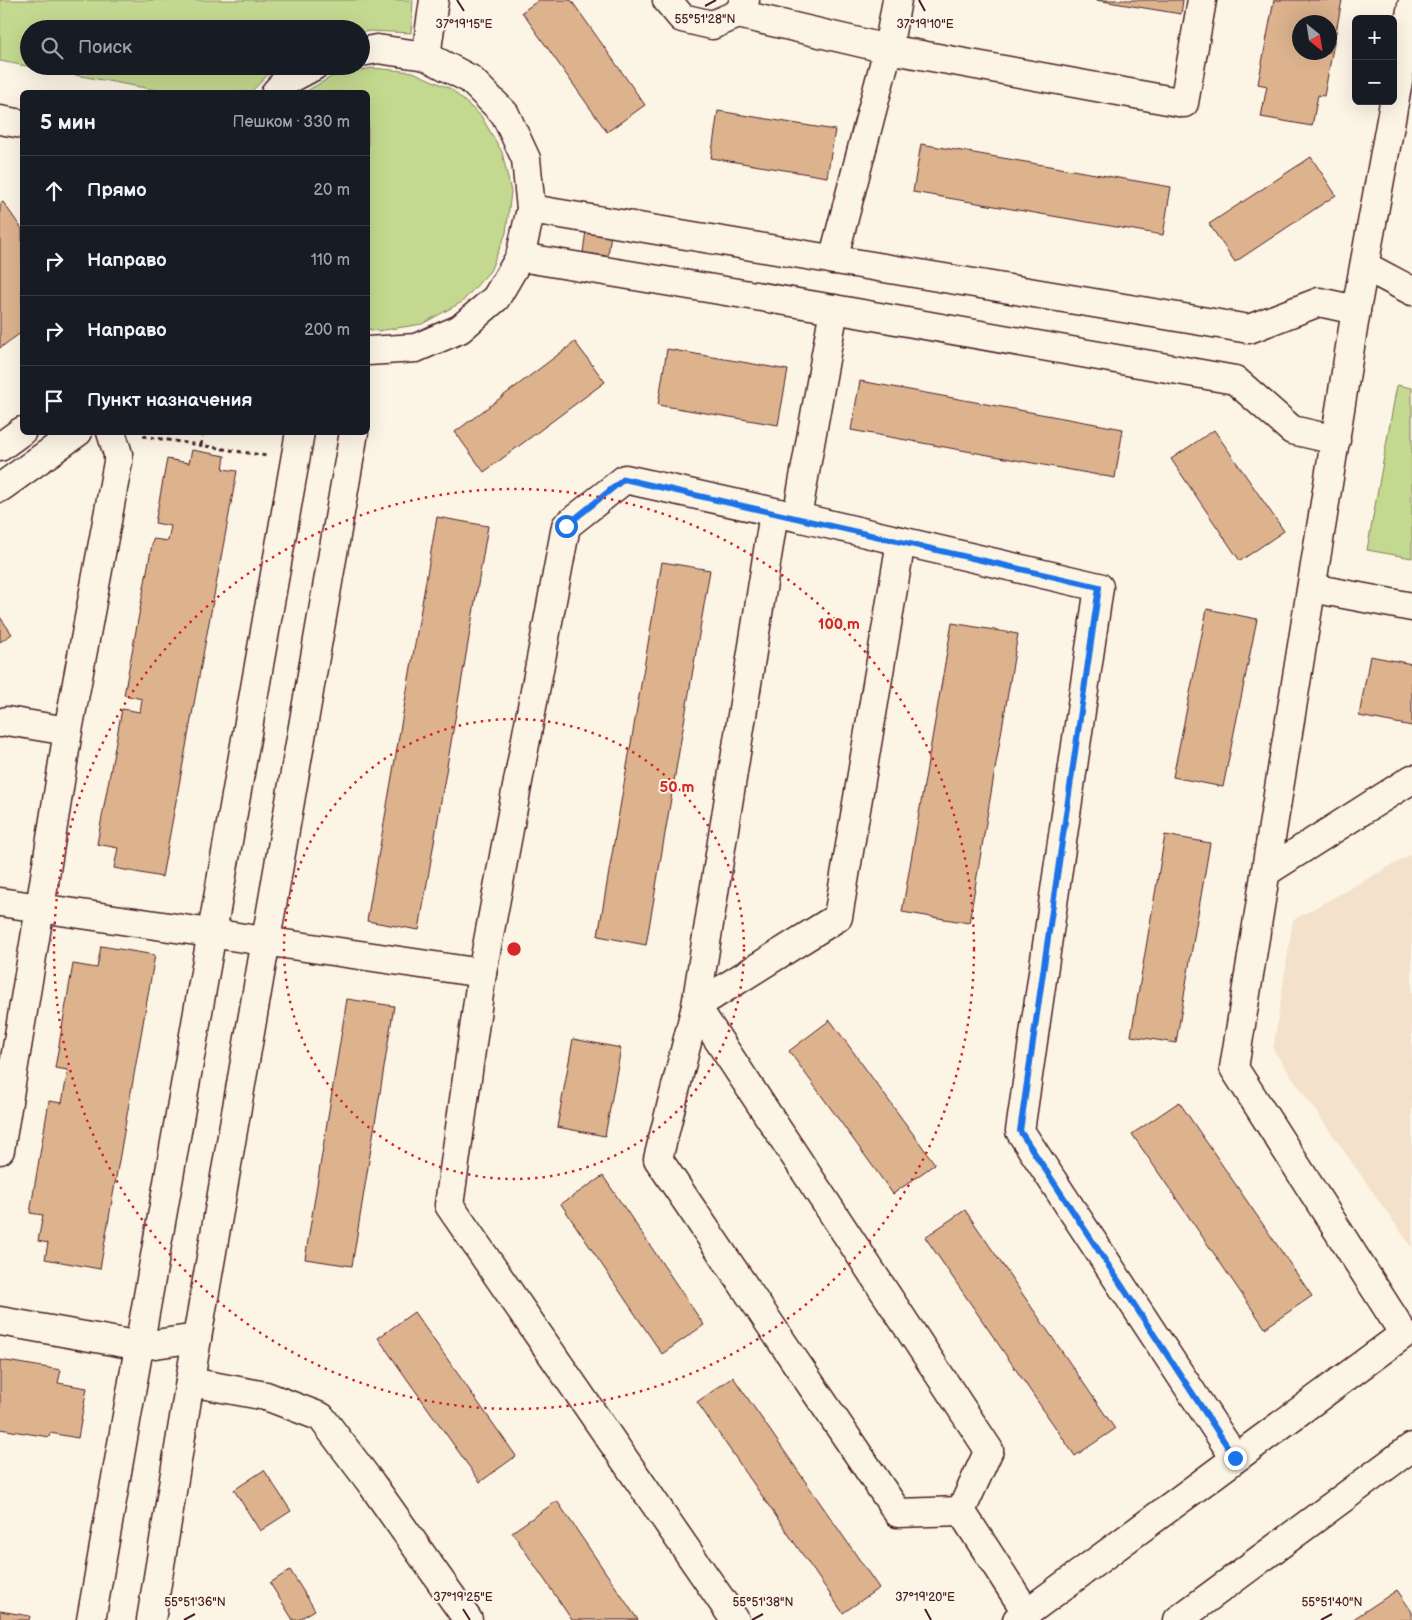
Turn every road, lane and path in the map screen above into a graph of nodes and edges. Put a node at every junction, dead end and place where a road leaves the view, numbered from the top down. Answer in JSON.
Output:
{"nodes":[{"id":1,"x":434,"y":0,"type":"edge"},
{"id":2,"x":666,"y":0,"type":"edge"},
{"id":3,"x":897,"y":0,"type":"edge"},
{"id":4,"x":1202,"y":0,"type":"edge"},
{"id":5,"x":1412,"y":5,"type":"edge"},
{"id":6,"x":741,"y":7,"type":"edge"},
{"id":7,"x":888,"y":49,"type":"junction"},
{"id":8,"x":370,"y":50,"type":"edge"},
{"id":9,"x":426,"y":56,"type":"junction"},
{"id":10,"x":297,"y":75,"type":"edge"},
{"id":11,"x":278,"y":90,"type":"edge"},
{"id":12,"x":0,"y":120,"type":"edge"},
{"id":13,"x":20,"y":124,"type":"edge"},
{"id":14,"x":531,"y":208,"type":"junction"},
{"id":15,"x":520,"y":257,"type":"junction"},
{"id":16,"x":833,"y":260,"type":"junction"},
{"id":17,"x":1365,"y":266,"type":"junction"},
{"id":18,"x":1412,"y":291,"type":"edge"},
{"id":19,"x":834,"y":309,"type":"junction"},
{"id":20,"x":1356,"y":310,"type":"junction"},
{"id":21,"x":370,"y":353,"type":"edge"},
{"id":22,"x":20,"y":433,"type":"edge"},
{"id":23,"x":74,"y":435,"type":"edge"},
{"id":24,"x":112,"y":435,"type":"edge"},
{"id":25,"x":140,"y":435,"type":"edge"},
{"id":26,"x":202,"y":435,"type":"edge"},
{"id":27,"x":299,"y":435,"type":"edge"},
{"id":28,"x":353,"y":435,"type":"edge"},
{"id":29,"x":1336,"y":440,"type":"junction"},
{"id":30,"x":200,"y":445,"type":"junction"},
{"id":31,"x":0,"y":447,"type":"edge"},
{"id":32,"x":295,"y":460,"type":"junction"},
{"id":33,"x":0,"y":488,"type":"edge"},
{"id":34,"x":785,"y":515,"type":"junction"},
{"id":35,"x":901,"y":541,"type":"junction"},
{"id":36,"x":1312,"y":588,"type":"junction"},
{"id":37,"x":1412,"y":606,"type":"edge"},
{"id":38,"x":0,"y":723,"type":"edge"},
{"id":39,"x":68,"y":731,"type":"junction"},
{"id":40,"x":1412,"y":779,"type":"edge"},
{"id":41,"x":1266,"y":872,"type":"junction"},
{"id":42,"x":0,"y":902,"type":"edge"},
{"id":43,"x":40,"y":908,"type":"junction"},
{"id":44,"x":212,"y":934,"type":"junction"},
{"id":45,"x":266,"y":941,"type":"junction"},
{"id":46,"x":482,"y":973,"type":"junction"},
{"id":47,"x":696,"y":1006,"type":"junction"},
{"id":48,"x":0,"y":1150,"type":"edge"},
{"id":49,"x":0,"y":1321,"type":"edge"},
{"id":50,"x":196,"y":1338,"type":"junction"},
{"id":51,"x":141,"y":1346,"type":"junction"},
{"id":52,"x":190,"y":1382,"type":"junction"},
{"id":53,"x":1412,"y":1447,"type":"edge"},
{"id":54,"x":1235,"y":1458,"type":"junction"},
{"id":55,"x":961,"y":1511,"type":"junction"},
{"id":56,"x":1022,"y":1616,"type":"edge"},
{"id":57,"x":91,"y":1620,"type":"edge"},
{"id":58,"x":151,"y":1620,"type":"edge"},
{"id":59,"x":468,"y":1620,"type":"edge"},
{"id":60,"x":735,"y":1620,"type":"edge"},
{"id":61,"x":1178,"y":1620,"type":"edge"}],
"edges":[{"from":1,"to":9,"type":"street"},
{"from":2,"to":6,"type":"street"},
{"from":3,"to":7,"type":"street"},
{"from":4,"to":7,"type":"street"},
{"from":5,"to":17,"type":"street"},
{"from":6,"to":7,"type":"street"},
{"from":7,"to":16,"type":"street"},
{"from":8,"to":9,"type":"street"},
{"from":9,"to":14,"type":"street"},
{"from":10,"to":11,"type":"street"},
{"from":12,"to":13,"type":"street"},
{"from":14,"to":15,"type":"street"},
{"from":14,"to":16,"type":"street"},
{"from":15,"to":19,"type":"street"},
{"from":15,"to":21,"type":"street"},
{"from":16,"to":20,"type":"street"},
{"from":17,"to":18,"type":"street"},
{"from":17,"to":20,"type":"street"},
{"from":19,"to":29,"type":"street"},
{"from":19,"to":34,"type":"street"},
{"from":20,"to":29,"type":"street"},
{"from":22,"to":31,"type":"street"},
{"from":23,"to":33,"type":"street"},
{"from":24,"to":39,"type":"street"},
{"from":25,"to":30,"type":"path"},
{"from":26,"to":30,"type":"path"},
{"from":27,"to":32,"type":"street"},
{"from":28,"to":45,"type":"street"},
{"from":29,"to":36,"type":"street"},
{"from":30,"to":32,"type":"path"},
{"from":32,"to":44,"type":"street"},
{"from":34,"to":35,"type":"street"},
{"from":34,"to":46,"type":"street"},
{"from":34,"to":47,"type":"street"},
{"from":35,"to":47,"type":"street"},
{"from":35,"to":54,"type":"street"},
{"from":36,"to":37,"type":"street"},
{"from":36,"to":41,"type":"street"},
{"from":38,"to":39,"type":"street"},
{"from":39,"to":43,"type":"street"},
{"from":40,"to":41,"type":"street"},
{"from":41,"to":54,"type":"street"},
{"from":42,"to":43,"type":"street"},
{"from":43,"to":44,"type":"street"},
{"from":43,"to":48,"type":"street"},
{"from":44,"to":45,"type":"street"},
{"from":44,"to":51,"type":"street"},
{"from":45,"to":46,"type":"street"},
{"from":45,"to":50,"type":"street"},
{"from":46,"to":60,"type":"street"},
{"from":47,"to":55,"type":"street"},
{"from":47,"to":55,"type":"street"},
{"from":49,"to":51,"type":"street"},
{"from":50,"to":51,"type":"street"},
{"from":50,"to":52,"type":"street"},
{"from":51,"to":57,"type":"street"},
{"from":52,"to":58,"type":"street"},
{"from":52,"to":59,"type":"street"},
{"from":53,"to":61,"type":"street"},
{"from":54,"to":56,"type":"street"},
{"from":55,"to":56,"type":"street"}]}
